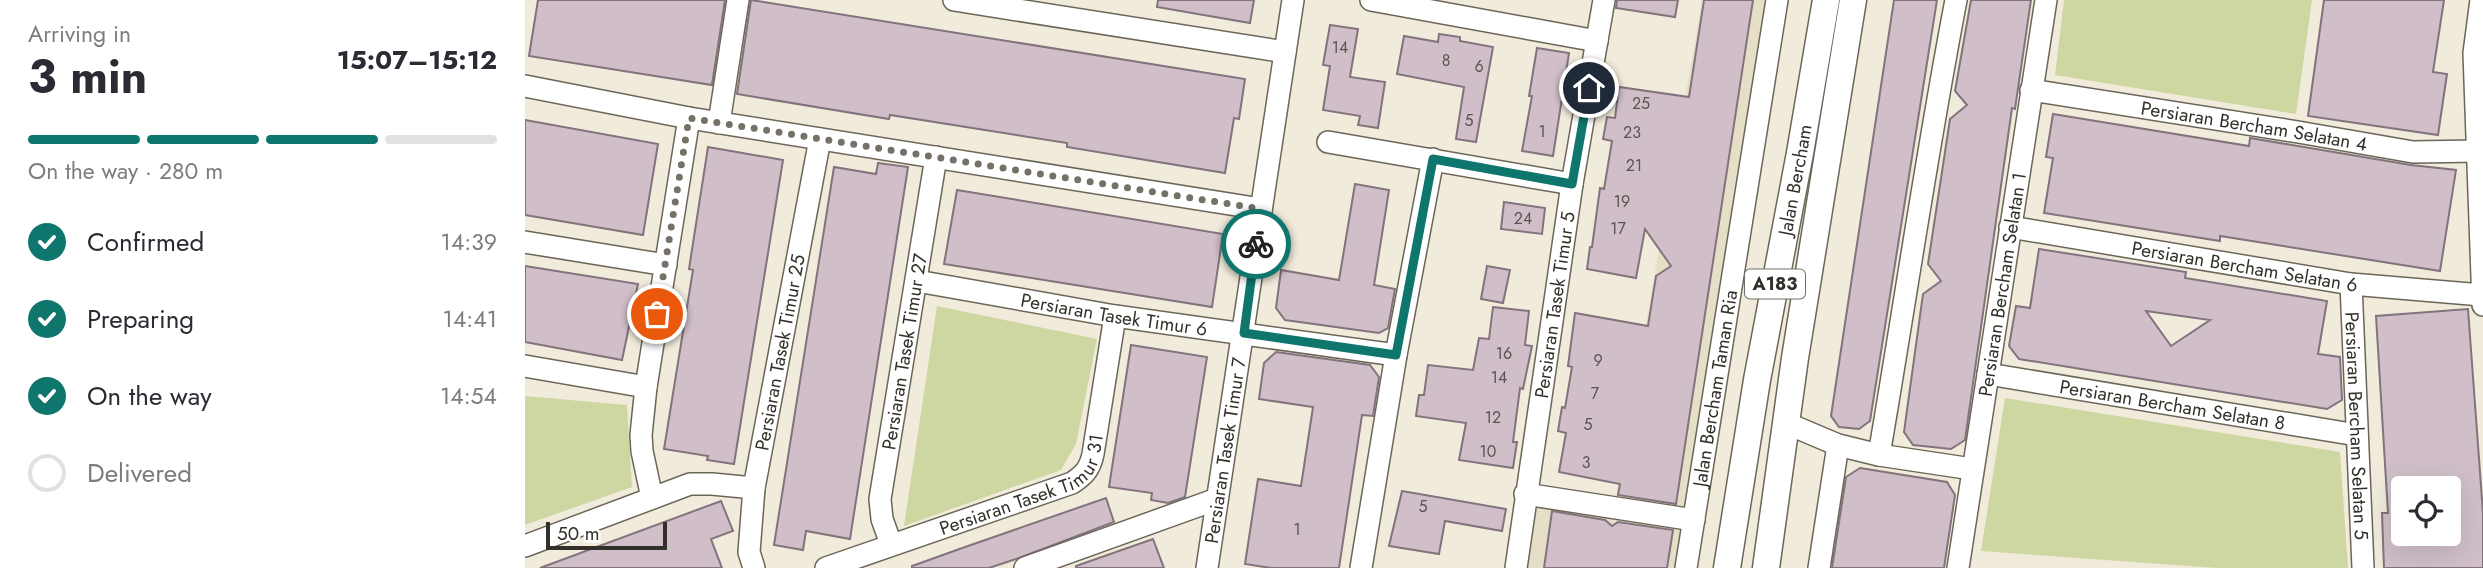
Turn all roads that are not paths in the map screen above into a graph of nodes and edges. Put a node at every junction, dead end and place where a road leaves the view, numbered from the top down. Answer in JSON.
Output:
{"nodes":[{"id":1,"x":738,"y":0,"type":"edge"},
{"id":2,"x":954,"y":0,"type":"edge"},
{"id":3,"x":1293,"y":0,"type":"edge"},
{"id":4,"x":1371,"y":0,"type":"edge"},
{"id":5,"x":1604,"y":0,"type":"edge"},
{"id":6,"x":1777,"y":0,"type":"edge"},
{"id":7,"x":1826,"y":0,"type":"edge"},
{"id":8,"x":1853,"y":0,"type":"edge"},
{"id":9,"x":1955,"y":0,"type":"edge"},
{"id":10,"x":2046,"y":0,"type":"edge"},
{"id":11,"x":2481,"y":0,"type":"edge"},
{"id":12,"x":1597,"y":41,"type":"junction"},
{"id":13,"x":1285,"y":51,"type":"junction"},
{"id":14,"x":525,"y":86,"type":"edge"},
{"id":15,"x":2031,"y":90,"type":"junction"},
{"id":16,"x":689,"y":118,"type":"junction"},
{"id":17,"x":719,"y":123,"type":"junction"},
{"id":18,"x":820,"y":139,"type":"junction"},
{"id":19,"x":1328,"y":142,"type":"dead end"},
{"id":20,"x":2479,"y":151,"type":"junction"},
{"id":21,"x":936,"y":157,"type":"junction"},
{"id":22,"x":1433,"y":159,"type":"junction"},
{"id":23,"x":1572,"y":184,"type":"junction"},
{"id":24,"x":1261,"y":209,"type":"junction"},
{"id":25,"x":2010,"y":227,"type":"junction"},
{"id":26,"x":1784,"y":236,"type":"junction"},
{"id":27,"x":525,"y":242,"type":"edge"},
{"id":28,"x":666,"y":265,"type":"junction"},
{"id":29,"x":917,"y":281,"type":"junction"},
{"id":30,"x":2351,"y":284,"type":"junction"},
{"id":31,"x":2483,"y":300,"type":"edge"},
{"id":32,"x":1115,"y":316,"type":"junction"},
{"id":33,"x":1244,"y":333,"type":"junction"},
{"id":34,"x":1396,"y":355,"type":"junction"},
{"id":35,"x":525,"y":366,"type":"edge"},
{"id":36,"x":1988,"y":374,"type":"junction"},
{"id":37,"x":646,"y":387,"type":"junction"},
{"id":38,"x":1786,"y":423,"type":"junction"},
{"id":39,"x":2357,"y":435,"type":"junction"},
{"id":40,"x":1838,"y":445,"type":"junction"},
{"id":41,"x":1879,"y":454,"type":"junction"},
{"id":42,"x":1972,"y":469,"type":"junction"},
{"id":43,"x":754,"y":488,"type":"junction"},
{"id":44,"x":1525,"y":494,"type":"junction"},
{"id":45,"x":652,"y":498,"type":"junction"},
{"id":46,"x":1217,"y":499,"type":"junction"},
{"id":47,"x":1694,"y":520,"type":"junction"},
{"id":48,"x":891,"y":544,"type":"junction"},
{"id":49,"x":525,"y":546,"type":"edge"},
{"id":50,"x":754,"y":568,"type":"edge"},
{"id":51,"x":826,"y":568,"type":"edge"},
{"id":52,"x":1025,"y":568,"type":"edge"},
{"id":53,"x":1207,"y":568,"type":"edge"},
{"id":54,"x":1361,"y":568,"type":"edge"},
{"id":55,"x":1516,"y":568,"type":"edge"},
{"id":56,"x":1686,"y":568,"type":"edge"},
{"id":57,"x":1727,"y":568,"type":"edge"},
{"id":58,"x":1766,"y":568,"type":"edge"},
{"id":59,"x":1819,"y":568,"type":"edge"},
{"id":60,"x":1958,"y":568,"type":"edge"},
{"id":61,"x":2363,"y":568,"type":"edge"}],
"edges":[{"from":1,"to":17,"type":"street"},
{"from":2,"to":13,"type":"street"},
{"from":3,"to":13,"type":"street","name":"Persiaran Tasek Timur 7"},
{"from":4,"to":12,"type":"street"},
{"from":5,"to":12,"type":"street","name":"Persiaran Tasek Timur 5"},
{"from":6,"to":47,"type":"street","name":"Jalan Bercham Taman Ria"},
{"from":7,"to":26,"type":"main road","name":"Jalan Bercham","number":"A183"},
{"from":8,"to":38,"type":"main road","name":"Jalan Bercham","number":"A183"},
{"from":9,"to":41,"type":"street"},
{"from":10,"to":15,"type":"street","name":"Persiaran Bercham Selatan 1"},
{"from":11,"to":20,"type":"street"},
{"from":12,"to":23,"type":"street","name":"Persiaran Tasek Timur 5"},
{"from":13,"to":24,"type":"street","name":"Persiaran Tasek Timur 7"},
{"from":14,"to":16,"type":"street"},
{"from":15,"to":20,"type":"street","name":"Persiaran Bercham Selatan 4"},
{"from":15,"to":25,"type":"street","name":"Persiaran Bercham Selatan 1"},
{"from":16,"to":17,"type":"street"},
{"from":16,"to":28,"type":"street"},
{"from":17,"to":18,"type":"street"},
{"from":18,"to":21,"type":"street"},
{"from":18,"to":43,"type":"street","name":"Persiaran Tasek Timur 25"},
{"from":19,"to":22,"type":"street"},
{"from":20,"to":31,"type":"street"},
{"from":21,"to":24,"type":"street"},
{"from":21,"to":29,"type":"street","name":"Persiaran Tasek Timur 27"},
{"from":22,"to":23,"type":"street"},
{"from":22,"to":34,"type":"street"},
{"from":23,"to":44,"type":"street","name":"Persiaran Tasek Timur 5"},
{"from":24,"to":33,"type":"street","name":"Persiaran Tasek Timur 7"},
{"from":25,"to":30,"type":"street","name":"Persiaran Bercham Selatan 6"},
{"from":25,"to":36,"type":"street","name":"Persiaran Bercham Selatan 1"},
{"from":26,"to":38,"type":"main road"},
{"from":26,"to":57,"type":"main road","name":"Jalan Bercham","number":"A183"},
{"from":27,"to":28,"type":"street"},
{"from":28,"to":37,"type":"street"},
{"from":29,"to":32,"type":"street","name":"Persiaran Tasek Timur 6"},
{"from":29,"to":48,"type":"street","name":"Persiaran Tasek Timur 27"},
{"from":30,"to":31,"type":"street","name":"Persiaran Bercham Selatan 6"},
{"from":30,"to":39,"type":"street","name":"Persiaran Bercham Selatan 5"},
{"from":32,"to":33,"type":"street","name":"Persiaran Tasek Timur 6"},
{"from":32,"to":48,"type":"street","name":"Persiaran Tasek Timur 31"},
{"from":33,"to":34,"type":"street","name":"Persiaran Tasek Timur 6"},
{"from":33,"to":46,"type":"street","name":"Persiaran Tasek Timur 7"},
{"from":34,"to":54,"type":"street"},
{"from":35,"to":37,"type":"street"},
{"from":36,"to":39,"type":"street","name":"Persiaran Bercham Selatan 8"},
{"from":36,"to":42,"type":"street","name":"Persiaran Bercham Selatan 1"},
{"from":37,"to":45,"type":"street"},
{"from":38,"to":40,"type":"street"},
{"from":38,"to":58,"type":"main road","name":"Jalan Bercham","number":"A183"},
{"from":39,"to":61,"type":"street","name":"Persiaran Bercham Selatan 5"},
{"from":40,"to":41,"type":"street"},
{"from":40,"to":59,"type":"street"},
{"from":41,"to":42,"type":"street"},
{"from":42,"to":60,"type":"street","name":"Persiaran Bercham Selatan 1"},
{"from":43,"to":45,"type":"street"},
{"from":43,"to":50,"type":"street","name":"Persiaran Tasek Timur 25"},
{"from":44,"to":47,"type":"street"},
{"from":44,"to":55,"type":"street","name":"Persiaran Tasek Timur 5"},
{"from":45,"to":49,"type":"street"},
{"from":46,"to":52,"type":"street"},
{"from":46,"to":53,"type":"street","name":"Persiaran Tasek Timur 7"},
{"from":47,"to":56,"type":"street","name":"Jalan Bercham Taman Ria"},
{"from":48,"to":51,"type":"street","name":"Persiaran Tasek Timur 31"}]}
